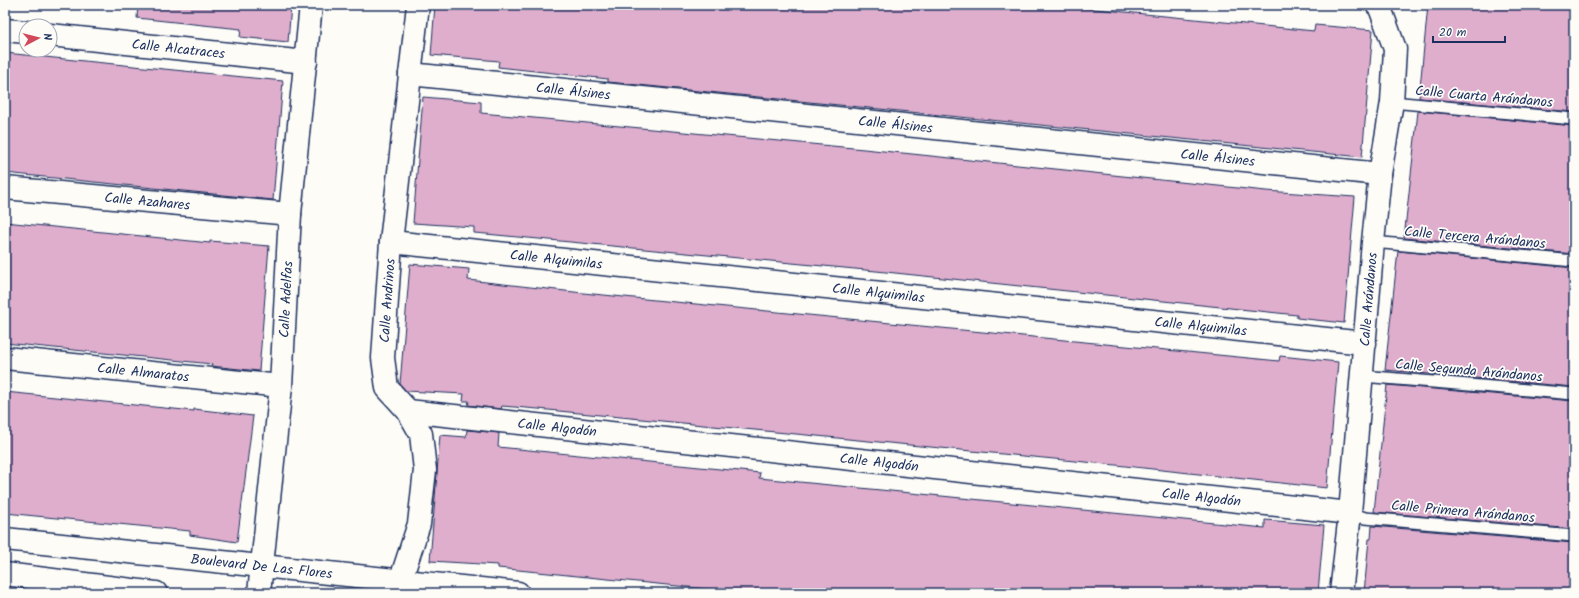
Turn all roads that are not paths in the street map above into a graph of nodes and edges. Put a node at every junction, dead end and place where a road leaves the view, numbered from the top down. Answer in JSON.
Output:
{"nodes":[{"id":1,"x":312,"y":5,"type":"edge"},
{"id":2,"x":418,"y":5,"type":"edge"},
{"id":3,"x":1380,"y":6,"type":"edge"},
{"id":4,"x":5,"y":30,"type":"edge"},
{"id":5,"x":18,"y":31,"type":"edge"},
{"id":6,"x":58,"y":36,"type":"edge"},
{"id":7,"x":306,"y":62,"type":"junction"},
{"id":8,"x":410,"y":74,"type":"junction"},
{"id":9,"x":1392,"y":102,"type":"junction"},
{"id":10,"x":1574,"y":119,"type":"edge"},
{"id":11,"x":1380,"y":174,"type":"junction"},
{"id":12,"x":5,"y":188,"type":"edge"},
{"id":13,"x":290,"y":214,"type":"junction"},
{"id":14,"x":391,"y":242,"type":"junction"},
{"id":15,"x":1373,"y":242,"type":"junction"},
{"id":16,"x":1574,"y":261,"type":"edge"},
{"id":17,"x":1365,"y":343,"type":"junction"},
{"id":18,"x":5,"y":358,"type":"edge"},
{"id":19,"x":1362,"y":376,"type":"junction"},
{"id":20,"x":281,"y":386,"type":"junction"},
{"id":21,"x":1574,"y":394,"type":"edge"},
{"id":22,"x":408,"y":411,"type":"junction"},
{"id":23,"x":1350,"y":513,"type":"junction"},
{"id":24,"x":1574,"y":536,"type":"edge"},
{"id":25,"x":5,"y":539,"type":"edge"},
{"id":26,"x":262,"y":567,"type":"junction"},
{"id":27,"x":5,"y":574,"type":"edge"},
{"id":28,"x":345,"y":584,"type":"edge"},
{"id":29,"x":399,"y":588,"type":"edge"},
{"id":30,"x":156,"y":593,"type":"edge"},
{"id":31,"x":258,"y":593,"type":"edge"},
{"id":32,"x":518,"y":593,"type":"edge"},
{"id":33,"x":1341,"y":593,"type":"edge"}],
"edges":[{"from":1,"to":7,"type":"street","name":"Calle Adelfas"},
{"from":2,"to":8,"type":"street","name":"Calle Andrinos"},
{"from":3,"to":9,"type":"street","name":"Calle Arándanos"},
{"from":4,"to":5,"type":"street"},
{"from":6,"to":7,"type":"street","name":"Calle Alcatraces"},
{"from":7,"to":13,"type":"street","name":"Calle Adelfas"},
{"from":8,"to":11,"type":"street","name":"Calle Álsines"},
{"from":8,"to":14,"type":"street","name":"Calle Andrinos"},
{"from":9,"to":10,"type":"lane","name":"Calle Cuarta Arándanos"},
{"from":9,"to":11,"type":"street","name":"Calle Arándanos"},
{"from":11,"to":15,"type":"street","name":"Calle Arándanos"},
{"from":12,"to":13,"type":"street","name":"Calle Azahares"},
{"from":13,"to":20,"type":"street","name":"Calle Adelfas"},
{"from":14,"to":17,"type":"street","name":"Calle Alquimilas"},
{"from":14,"to":22,"type":"street","name":"Calle Andrinos"},
{"from":15,"to":16,"type":"lane","name":"Calle Tercera Arándanos"},
{"from":15,"to":17,"type":"street","name":"Calle Arándanos"},
{"from":17,"to":19,"type":"street","name":"Calle Arándanos"},
{"from":18,"to":20,"type":"street","name":"Calle Almaratos"},
{"from":19,"to":21,"type":"lane","name":"Calle Segunda Arándanos"},
{"from":19,"to":23,"type":"street","name":"Calle Arándanos"},
{"from":20,"to":26,"type":"street","name":"Calle Adelfas"},
{"from":22,"to":23,"type":"street","name":"Calle Algodón"},
{"from":22,"to":29,"type":"street","name":"Calle Andrinos"},
{"from":23,"to":24,"type":"lane","name":"Calle Primera Arándanos"},
{"from":23,"to":33,"type":"street","name":"Calle Arándanos"},
{"from":25,"to":26,"type":"street","name":"Boulevard De Las Flores"},
{"from":26,"to":28,"type":"street","name":"Boulevard De Las Flores"},
{"from":26,"to":31,"type":"street","name":"Calle Adelfas"},
{"from":27,"to":30,"type":"street"},
{"from":28,"to":29,"type":"street","name":"Boulevard De Las Flores"},
{"from":29,"to":32,"type":"street","name":"Boulevard De Las Flores"}]}
